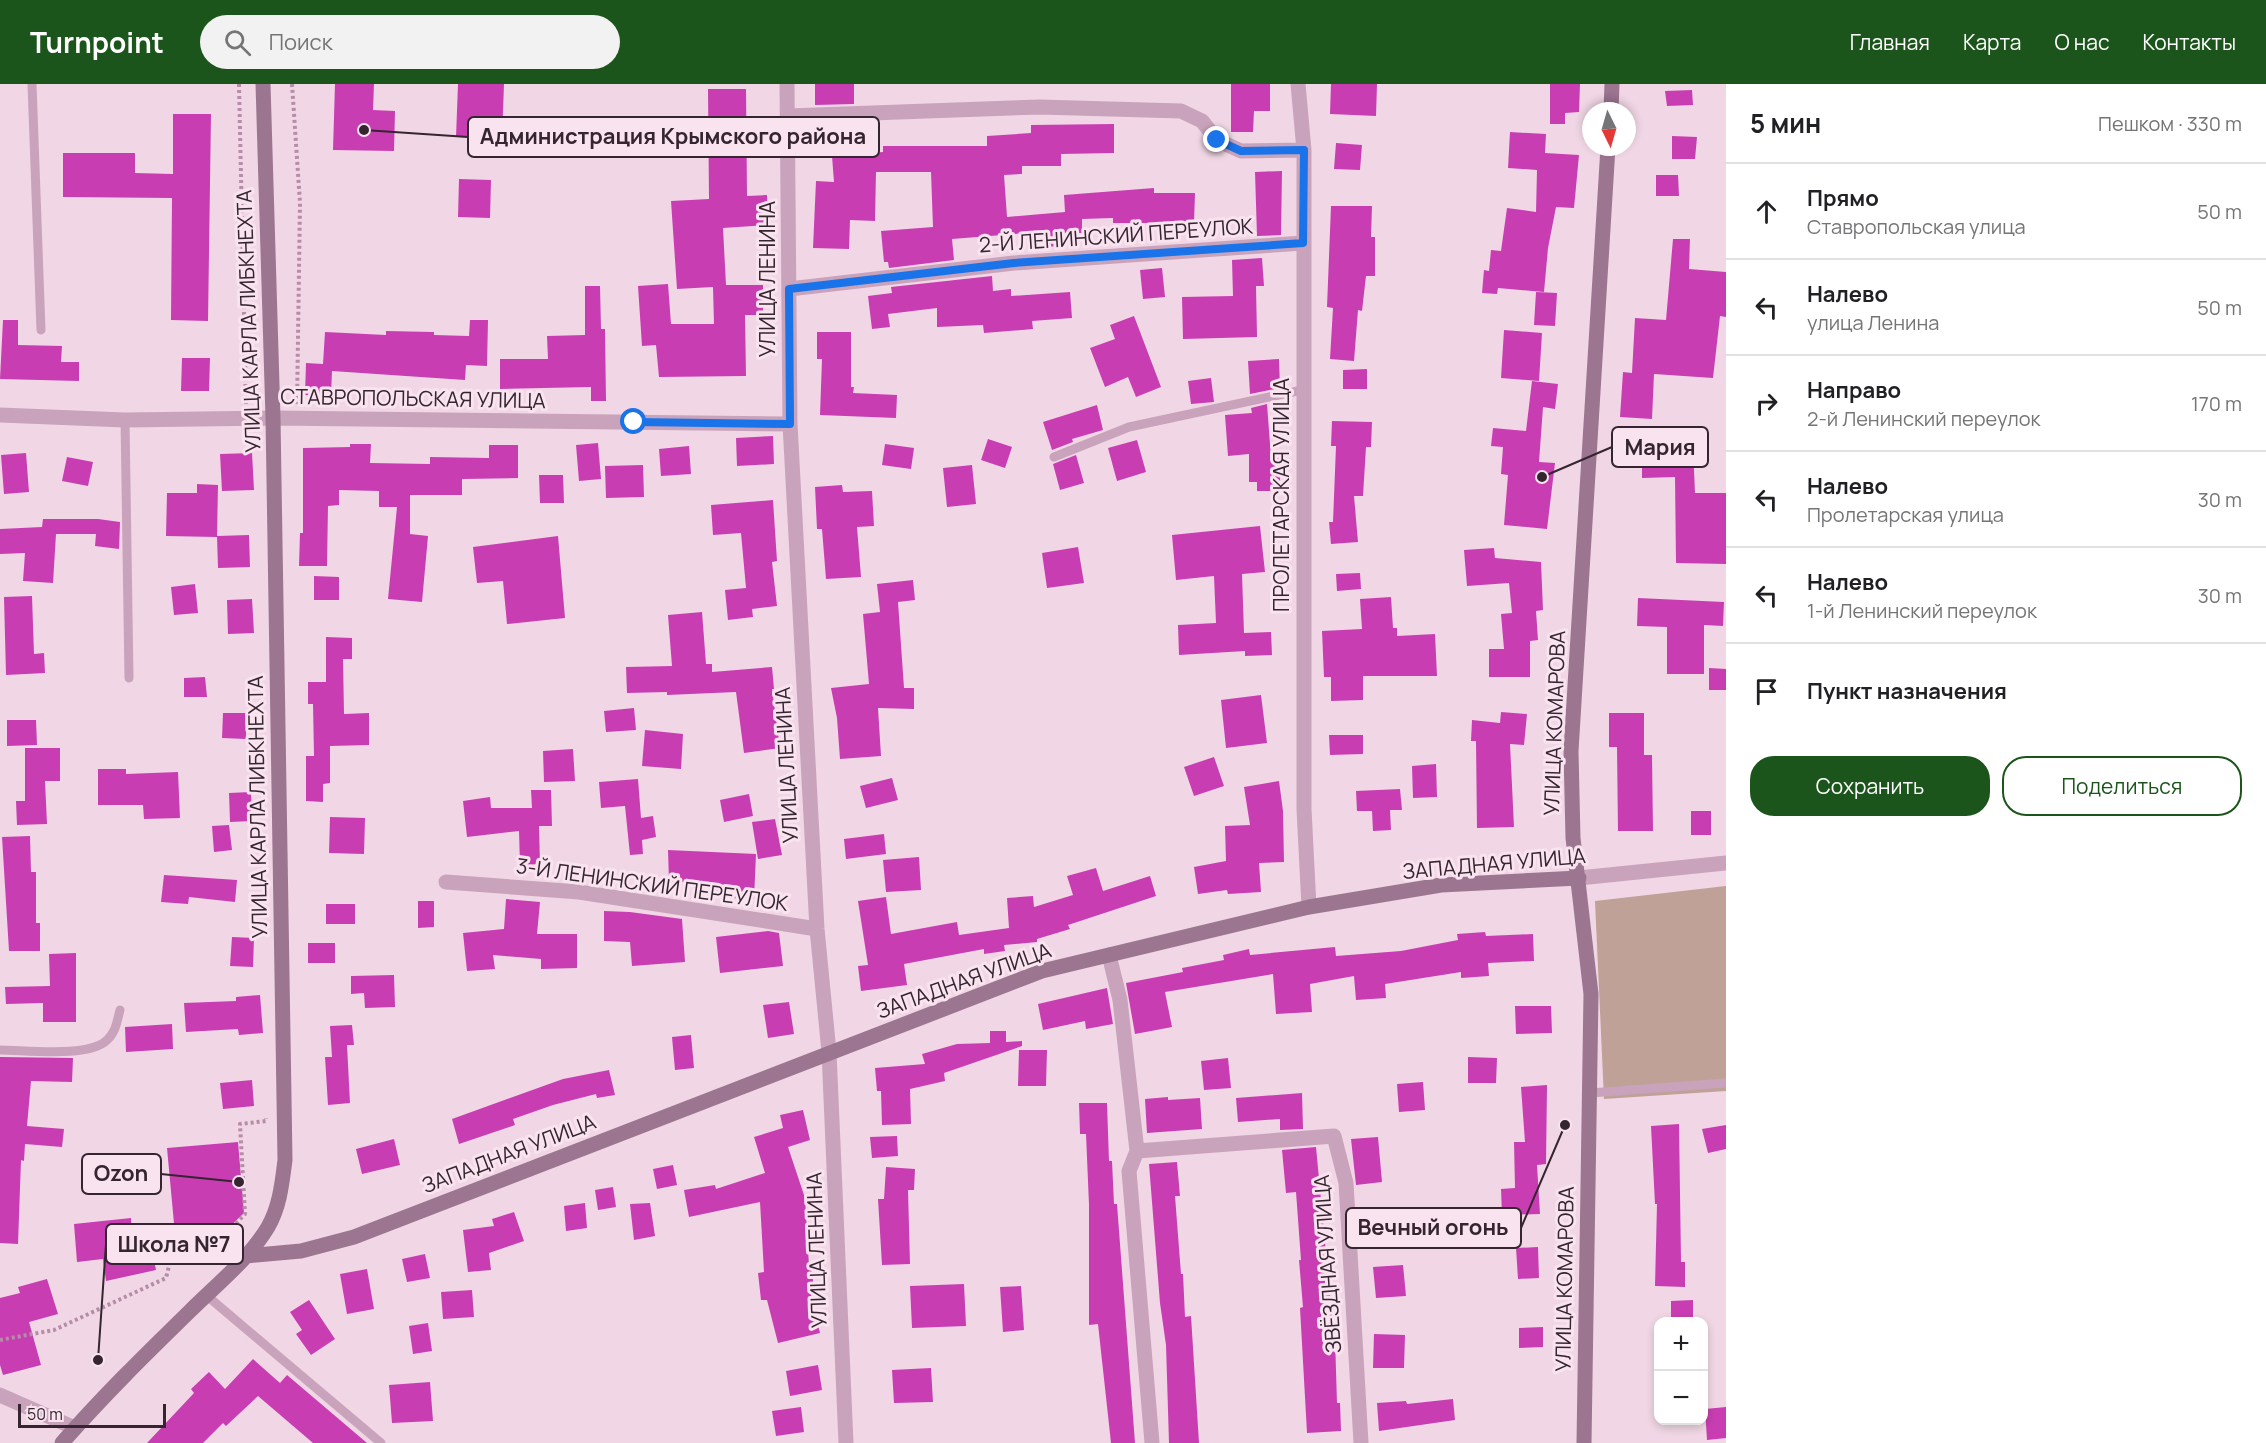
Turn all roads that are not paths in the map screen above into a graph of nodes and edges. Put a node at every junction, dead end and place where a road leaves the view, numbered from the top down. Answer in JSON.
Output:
{"nodes":[{"id":1,"x":32,"y":84,"type":"edge"},
{"id":2,"x":263,"y":84,"type":"edge"},
{"id":3,"x":787,"y":84,"type":"edge"},
{"id":4,"x":1298,"y":84,"type":"edge"},
{"id":5,"x":1612,"y":84,"type":"edge"},
{"id":6,"x":1611,"y":102,"type":"edge"},
{"id":7,"x":788,"y":116,"type":"junction"},
{"id":8,"x":1304,"y":150,"type":"junction"},
{"id":9,"x":1607,"y":156,"type":"edge"},
{"id":10,"x":1303,"y":243,"type":"junction"},
{"id":11,"x":789,"y":289,"type":"junction"},
{"id":12,"x":41,"y":330,"type":"dead end"},
{"id":13,"x":1302,"y":390,"type":"junction"},
{"id":14,"x":0,"y":415,"type":"edge"},
{"id":15,"x":273,"y":418,"type":"junction"},
{"id":16,"x":125,"y":420,"type":"junction"},
{"id":17,"x":790,"y":424,"type":"junction"},
{"id":18,"x":1054,"y":457,"type":"dead end"},
{"id":19,"x":129,"y":678,"type":"dead end"},
{"id":20,"x":1726,"y":863,"type":"edge"},
{"id":21,"x":1579,"y":878,"type":"junction"},
{"id":22,"x":446,"y":882,"type":"dead end"},
{"id":23,"x":1309,"y":907,"type":"junction"},
{"id":24,"x":817,"y":929,"type":"junction"},
{"id":25,"x":1109,"y":955,"type":"junction"},
{"id":26,"x":120,"y":1010,"type":"dead end"},
{"id":27,"x":0,"y":1050,"type":"edge"},
{"id":28,"x":829,"y":1052,"type":"junction"},
{"id":29,"x":1726,"y":1083,"type":"edge"},
{"id":30,"x":1590,"y":1093,"type":"junction"},
{"id":31,"x":1137,"y":1151,"type":"junction"},
{"id":32,"x":246,"y":1256,"type":"junction"},
{"id":33,"x":206,"y":1295,"type":"junction"},
{"id":34,"x":0,"y":1395,"type":"edge"},
{"id":35,"x":75,"y":1428,"type":"junction"},
{"id":36,"x":62,"y":1443,"type":"edge"},
{"id":37,"x":381,"y":1443,"type":"edge"},
{"id":38,"x":846,"y":1443,"type":"edge"},
{"id":39,"x":1152,"y":1443,"type":"edge"},
{"id":40,"x":1361,"y":1443,"type":"edge"},
{"id":41,"x":1584,"y":1443,"type":"edge"}],
"edges":[{"from":1,"to":12,"type":"lane"},
{"from":2,"to":15,"type":"main road","name":"УЛИЦА КАРЛА ЛИБКНЕХТА"},
{"from":3,"to":7,"type":"street","name":"УЛИЦА ЛЕНИНА"},
{"from":4,"to":8,"type":"street","name":"ПРОЛЕТАРСКАЯ УЛИЦА"},
{"from":5,"to":6,"type":"main road"},
{"from":7,"to":8,"type":"street"},
{"from":7,"to":11,"type":"street","name":"УЛИЦА ЛЕНИНА"},
{"from":8,"to":10,"type":"street","name":"ПРОЛЕТАРСКАЯ УЛИЦА"},
{"from":9,"to":21,"type":"main road","name":"УЛИЦА КОМАРОВА"},
{"from":10,"to":11,"type":"street","name":"2-Й ЛЕНИНСКИЙ ПЕРЕУЛОК"},
{"from":10,"to":13,"type":"street","name":"ПРОЛЕТАРСКАЯ УЛИЦА"},
{"from":11,"to":17,"type":"street","name":"УЛИЦА ЛЕНИНА"},
{"from":13,"to":18,"type":"lane"},
{"from":13,"to":23,"type":"street","name":"ПРОЛЕТАРСКАЯ УЛИЦА"},
{"from":14,"to":16,"type":"street","name":"СТАВРОПОЛЬСКАЯ УЛИЦА"},
{"from":15,"to":16,"type":"street","name":"СТАВРОПОЛЬСКАЯ УЛИЦА"},
{"from":15,"to":17,"type":"street","name":"СТАВРОПОЛЬСКАЯ УЛИЦА"},
{"from":15,"to":32,"type":"main road","name":"УЛИЦА КАРЛА ЛИБКНЕХТА"},
{"from":16,"to":19,"type":"lane"},
{"from":17,"to":24,"type":"street","name":"УЛИЦА ЛЕНИНА"},
{"from":20,"to":21,"type":"street","name":"ЗАПАДНАЯ УЛИЦА"},
{"from":21,"to":23,"type":"main road","name":"ЗАПАДНАЯ УЛИЦА"},
{"from":21,"to":30,"type":"main road","name":"УЛИЦА КОМАРОВА"},
{"from":22,"to":24,"type":"street","name":"3-Й ЛЕНИНСКИЙ ПЕРЕУЛОК"},
{"from":23,"to":25,"type":"main road","name":"ЗАПАДНАЯ УЛИЦА"},
{"from":24,"to":28,"type":"street","name":"УЛИЦА ЛЕНИНА"},
{"from":25,"to":28,"type":"main road","name":"ЗАПАДНАЯ УЛИЦА"},
{"from":25,"to":31,"type":"street"},
{"from":26,"to":27,"type":"lane"},
{"from":28,"to":32,"type":"main road","name":"ЗАПАДНАЯ УЛИЦА"},
{"from":28,"to":38,"type":"street","name":"УЛИЦА ЛЕНИНА"},
{"from":29,"to":30,"type":"lane"},
{"from":30,"to":41,"type":"main road","name":"УЛИЦА КОМАРОВА"},
{"from":31,"to":39,"type":"street"},
{"from":31,"to":40,"type":"street","name":"ЗВЁЗДНАЯ УЛИЦА"},
{"from":32,"to":33,"type":"main road","name":"УЛИЦА КАРЛА ЛИБКНЕХТА"},
{"from":33,"to":35,"type":"main road","name":"УЛИЦА КАРЛА ЛИБКНЕХТА"},
{"from":33,"to":37,"type":"lane"},
{"from":34,"to":35,"type":"street"},
{"from":35,"to":36,"type":"main road","name":"УЛИЦА КАРЛА ЛИБКНЕХТА"}]}
